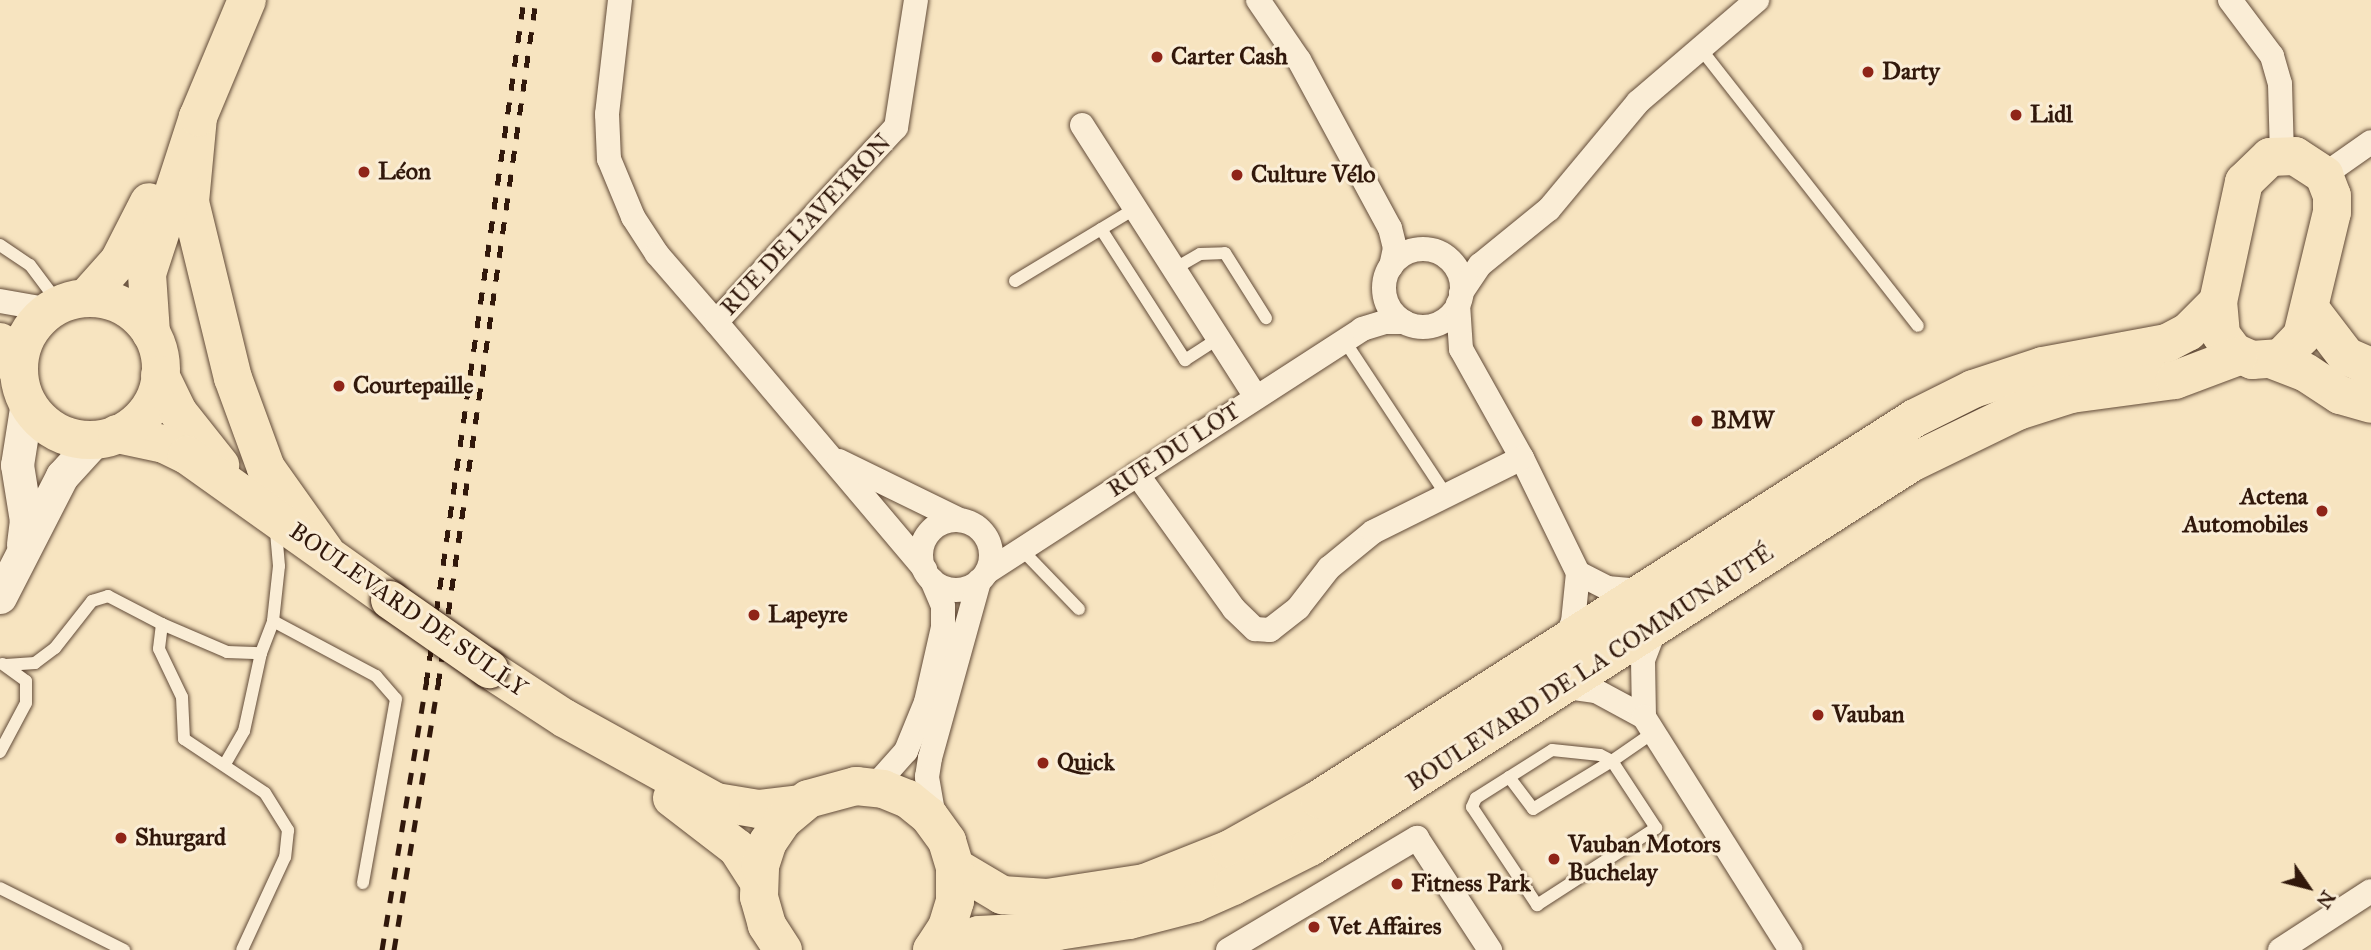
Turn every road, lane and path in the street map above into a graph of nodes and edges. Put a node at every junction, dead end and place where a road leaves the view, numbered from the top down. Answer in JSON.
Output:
{"nodes":[{"id":1,"x":225,"y":0,"type":"edge"},
{"id":2,"x":247,"y":0,"type":"edge"},
{"id":3,"x":620,"y":0,"type":"edge"},
{"id":4,"x":916,"y":0,"type":"edge"},
{"id":5,"x":1258,"y":0,"type":"edge"},
{"id":6,"x":1757,"y":0,"type":"edge"},
{"id":7,"x":2230,"y":0,"type":"edge"},
{"id":8,"x":1700,"y":48,"type":"junction"},
{"id":9,"x":198,"y":117,"type":"junction"},
{"id":10,"x":1082,"y":125,"type":"dead end"},
{"id":11,"x":2371,"y":142,"type":"edge"},
{"id":12,"x":2282,"y":156,"type":"junction"},
{"id":13,"x":2324,"y":175,"type":"junction"},
{"id":14,"x":1136,"y":208,"type":"junction"},
{"id":15,"x":1391,"y":228,"type":"junction"},
{"id":16,"x":1101,"y":229,"type":"junction"},
{"id":17,"x":0,"y":245,"type":"edge"},
{"id":18,"x":1434,"y":252,"type":"junction"},
{"id":19,"x":1491,"y":255,"type":"junction"},
{"id":20,"x":1391,"y":267,"type":"junction"},
{"id":21,"x":1174,"y":269,"type":"junction"},
{"id":22,"x":1015,"y":281,"type":"dead end"},
{"id":23,"x":1385,"y":295,"type":"junction"},
{"id":24,"x":1460,"y":299,"type":"junction"},
{"id":25,"x":0,"y":301,"type":"edge"},
{"id":26,"x":2218,"y":302,"type":"junction"},
{"id":27,"x":66,"y":304,"type":"junction"},
{"id":28,"x":2311,"y":310,"type":"junction"},
{"id":29,"x":1266,"y":318,"type":"dead end"},
{"id":30,"x":716,"y":322,"type":"junction"},
{"id":31,"x":1415,"y":324,"type":"junction"},
{"id":32,"x":1918,"y":326,"type":"dead end"},
{"id":33,"x":151,"y":333,"type":"junction"},
{"id":34,"x":1353,"y":335,"type":"junction"},
{"id":35,"x":1219,"y":338,"type":"junction"},
{"id":36,"x":1461,"y":349,"type":"junction"},
{"id":37,"x":2256,"y":358,"type":"junction"},
{"id":38,"x":2371,"y":366,"type":"edge"},
{"id":39,"x":15,"y":372,"type":"edge"},
{"id":40,"x":160,"y":375,"type":"junction"},
{"id":41,"x":1256,"y":397,"type":"junction"},
{"id":42,"x":2371,"y":404,"type":"edge"},
{"id":43,"x":106,"y":437,"type":"junction"},
{"id":44,"x":826,"y":454,"type":"junction"},
{"id":45,"x":1522,"y":458,"type":"junction"},
{"id":46,"x":1137,"y":474,"type":"junction"},
{"id":47,"x":1445,"y":493,"type":"junction"},
{"id":48,"x":264,"y":508,"type":"junction"},
{"id":49,"x":973,"y":526,"type":"junction"},
{"id":50,"x":1029,"y":544,"type":"junction"},
{"id":51,"x":325,"y":551,"type":"junction"},
{"id":52,"x":21,"y":552,"type":"junction"},
{"id":53,"x":1578,"y":573,"type":"junction"},
{"id":54,"x":928,"y":574,"type":"junction"},
{"id":55,"x":983,"y":576,"type":"junction"},
{"id":56,"x":0,"y":597,"type":"edge"},
{"id":57,"x":1652,"y":607,"type":"junction"},
{"id":58,"x":1079,"y":610,"type":"dead end"},
{"id":59,"x":273,"y":621,"type":"junction"},
{"id":60,"x":162,"y":624,"type":"junction"},
{"id":61,"x":1562,"y":644,"type":"junction"},
{"id":62,"x":261,"y":653,"type":"junction"},
{"id":63,"x":3,"y":663,"type":"edge"},
{"id":64,"x":1560,"y":686,"type":"junction"},
{"id":65,"x":564,"y":718,"type":"junction"},
{"id":66,"x":1649,"y":725,"type":"junction"},
{"id":67,"x":0,"y":752,"type":"edge"},
{"id":68,"x":1612,"y":761,"type":"junction"},
{"id":69,"x":225,"y":764,"type":"junction"},
{"id":70,"x":1509,"y":777,"type":"junction"},
{"id":71,"x":874,"y":787,"type":"junction"},
{"id":72,"x":800,"y":804,"type":"junction"},
{"id":73,"x":935,"y":823,"type":"junction"},
{"id":74,"x":955,"y":867,"type":"junction"},
{"id":75,"x":759,"y":882,"type":"junction"},
{"id":76,"x":363,"y":883,"type":"dead end"},
{"id":77,"x":0,"y":888,"type":"edge"},
{"id":78,"x":2371,"y":891,"type":"edge"},
{"id":79,"x":773,"y":942,"type":"edge"},
{"id":80,"x":124,"y":950,"type":"edge"},
{"id":81,"x":242,"y":950,"type":"edge"},
{"id":82,"x":932,"y":950,"type":"edge"},
{"id":83,"x":1228,"y":950,"type":"edge"},
{"id":84,"x":1490,"y":950,"type":"edge"},
{"id":85,"x":1791,"y":950,"type":"edge"},
{"id":86,"x":2280,"y":950,"type":"edge"}],
"edges":[{"from":1,"to":27,"type":"main road"},
{"from":2,"to":9,"type":"main road"},
{"from":3,"to":30,"type":"street"},
{"from":4,"to":30,"type":"street","name":"RUE DE L'AVEYRON"},
{"from":5,"to":15,"type":"street"},
{"from":6,"to":8,"type":"street"},
{"from":7,"to":12,"type":"street"},
{"from":8,"to":19,"type":"street"},
{"from":8,"to":32,"type":"lane"},
{"from":9,"to":33,"type":"main road"},
{"from":9,"to":51,"type":"main road"},
{"from":10,"to":14,"type":"street"},
{"from":11,"to":13,"type":"street"},
{"from":12,"to":13,"type":"main road"},
{"from":12,"to":26,"type":"main road"},
{"from":13,"to":28,"type":"main road","name":"BOULEVARD DE LA COMMUNAUTÉ"},
{"from":14,"to":16,"type":"lane"},
{"from":14,"to":21,"type":"street"},
{"from":15,"to":18,"type":"street"},
{"from":15,"to":20,"type":"street"},
{"from":16,"to":22,"type":"lane"},
{"from":16,"to":35,"type":"lane"},
{"from":17,"to":27,"type":"lane"},
{"from":18,"to":19,"type":"street"},
{"from":18,"to":20,"type":"street"},
{"from":18,"to":24,"type":"street"},
{"from":19,"to":24,"type":"street"},
{"from":20,"to":23,"type":"street"},
{"from":21,"to":29,"type":"lane"},
{"from":21,"to":35,"type":"street"},
{"from":23,"to":31,"type":"street"},
{"from":23,"to":34,"type":"street"},
{"from":24,"to":31,"type":"street"},
{"from":24,"to":36,"type":"street"},
{"from":25,"to":27,"type":"street"},
{"from":26,"to":37,"type":"main road"},
{"from":26,"to":57,"type":"main road","name":"BOULEVARD DE LA COMMUNAUTÉ"},
{"from":27,"to":33,"type":"main road"},
{"from":27,"to":39,"type":"main road"},
{"from":28,"to":37,"type":"main road","name":"BOULEVARD DE LA COMMUNAUTÉ"},
{"from":28,"to":38,"type":"main road"},
{"from":30,"to":44,"type":"street","name":"RUE DE L'AVEYRON"},
{"from":31,"to":34,"type":"street"},
{"from":31,"to":36,"type":"street"},
{"from":33,"to":40,"type":"main road"},
{"from":34,"to":41,"type":"street","name":"RUE DU LOT"},
{"from":34,"to":47,"type":"lane"},
{"from":35,"to":41,"type":"street"},
{"from":36,"to":45,"type":"street"},
{"from":37,"to":42,"type":"main road"},
{"from":37,"to":57,"type":"main road","name":"BOULEVARD DE LA COMMUNAUTÉ"},
{"from":39,"to":43,"type":"main road"},
{"from":39,"to":52,"type":"street"},
{"from":40,"to":43,"type":"main road"},
{"from":40,"to":48,"type":"main road"},
{"from":41,"to":46,"type":"street","name":"RUE DU LOT"},
{"from":43,"to":48,"type":"main road"},
{"from":43,"to":52,"type":"street"},
{"from":44,"to":49,"type":"street","name":"RUE DE L'AVEYRON"},
{"from":44,"to":54,"type":"street","name":"RUE DE L'AVEYRON"},
{"from":45,"to":47,"type":"street"},
{"from":45,"to":53,"type":"street"},
{"from":46,"to":47,"type":"street"},
{"from":46,"to":50,"type":"street","name":"RUE DU LOT"},
{"from":48,"to":51,"type":"main road","name":"BOULEVARD DE SULLY"},
{"from":48,"to":59,"type":"lane"},
{"from":49,"to":50,"type":"street"},
{"from":49,"to":54,"type":"street"},
{"from":49,"to":55,"type":"street"},
{"from":50,"to":55,"type":"street","name":"RUE DU LOT"},
{"from":50,"to":58,"type":"lane"},
{"from":51,"to":65,"type":"main road","name":"BOULEVARD DE SULLY","bridge":true},
{"from":52,"to":56,"type":"street"},
{"from":53,"to":57,"type":"street"},
{"from":53,"to":61,"type":"street"},
{"from":54,"to":55,"type":"street"},
{"from":54,"to":71,"type":"street"},
{"from":55,"to":73,"type":"street"},
{"from":57,"to":61,"type":"main road","name":"BOULEVARD DE LA COMMUNAUTÉ"},
{"from":57,"to":64,"type":"main road","name":"BOULEVARD DE LA COMMUNAUTÉ"},
{"from":57,"to":66,"type":"street"},
{"from":59,"to":62,"type":"lane"},
{"from":59,"to":76,"type":"lane"},
{"from":60,"to":62,"type":"lane"},
{"from":60,"to":63,"type":"lane"},
{"from":60,"to":69,"type":"lane"},
{"from":61,"to":74,"type":"main road","name":"BOULEVARD DE LA COMMUNAUTÉ"},
{"from":62,"to":69,"type":"lane"},
{"from":63,"to":67,"type":"lane"},
{"from":64,"to":66,"type":"street"},
{"from":64,"to":82,"type":"main road","name":"BOULEVARD DE LA COMMUNAUTÉ"},
{"from":65,"to":72,"type":"main road"},
{"from":65,"to":75,"type":"main road"},
{"from":66,"to":68,"type":"lane"},
{"from":66,"to":85,"type":"street"},
{"from":68,"to":70,"type":"lane"},
{"from":68,"to":70,"type":"lane"},
{"from":68,"to":70,"type":"lane"},
{"from":69,"to":81,"type":"lane"},
{"from":71,"to":72,"type":"main road"},
{"from":71,"to":73,"type":"main road"},
{"from":72,"to":75,"type":"main road"},
{"from":73,"to":74,"type":"main road"},
{"from":74,"to":82,"type":"main road"},
{"from":75,"to":79,"type":"main road"},
{"from":77,"to":80,"type":"lane"},
{"from":78,"to":86,"type":"street"},
{"from":83,"to":84,"type":"street"}]}
